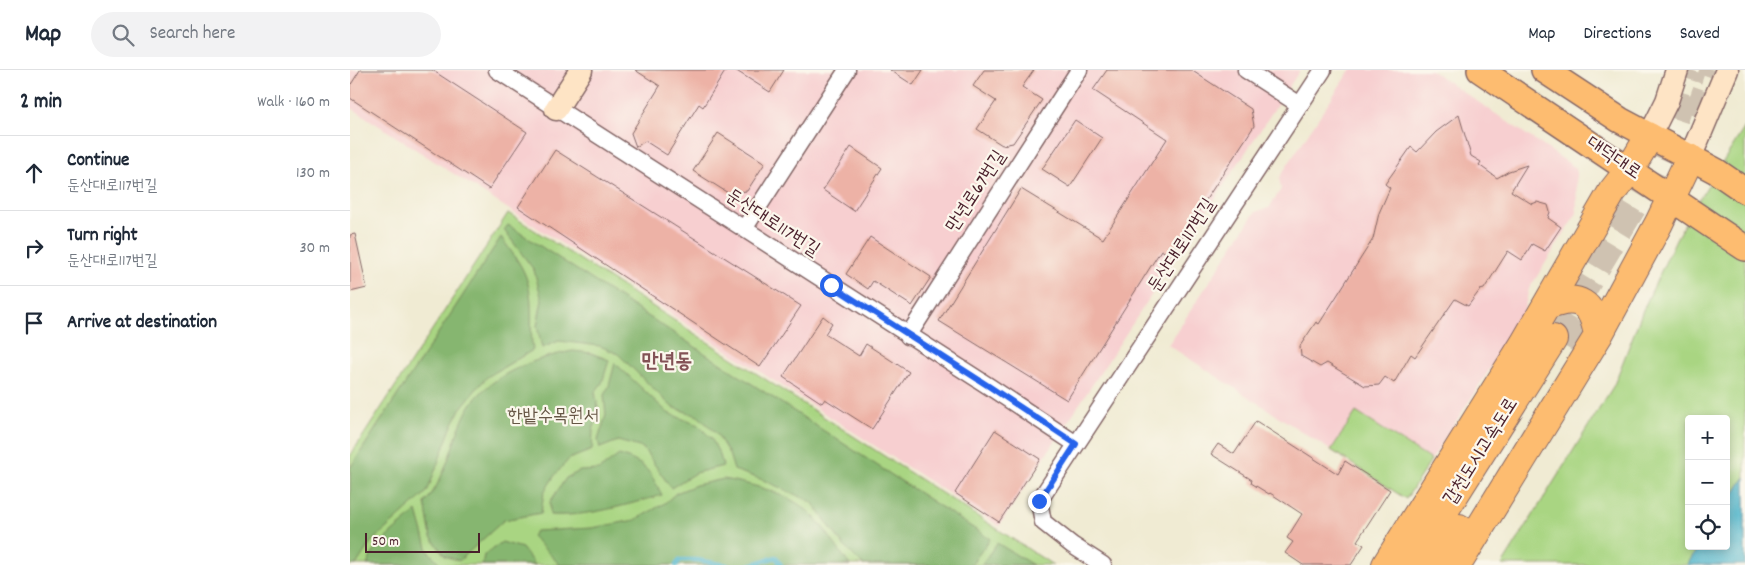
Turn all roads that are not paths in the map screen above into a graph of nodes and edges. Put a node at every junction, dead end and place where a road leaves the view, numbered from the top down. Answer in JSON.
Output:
{"nodes":[{"id":1,"x":497,"y":70,"type":"edge"},
{"id":2,"x":581,"y":70,"type":"edge"},
{"id":3,"x":847,"y":70,"type":"edge"},
{"id":4,"x":1079,"y":70,"type":"edge"},
{"id":5,"x":1246,"y":70,"type":"edge"},
{"id":6,"x":1323,"y":70,"type":"edge"},
{"id":7,"x":1480,"y":70,"type":"edge"},
{"id":8,"x":1544,"y":70,"type":"edge"},
{"id":9,"x":1677,"y":70,"type":"edge"},
{"id":10,"x":1727,"y":70,"type":"edge"},
{"id":11,"x":1300,"y":105,"type":"junction"},
{"id":12,"x":556,"y":109,"type":"junction"},
{"id":13,"x":1649,"y":137,"type":"junction"},
{"id":14,"x":1690,"y":158,"type":"junction"},
{"id":15,"x":1630,"y":169,"type":"junction"},
{"id":16,"x":1745,"y":191,"type":"edge"},
{"id":17,"x":1681,"y":205,"type":"junction"},
{"id":18,"x":744,"y":229,"type":"junction"},
{"id":19,"x":1745,"y":248,"type":"edge"},
{"id":20,"x":1546,"y":306,"type":"junction"},
{"id":21,"x":908,"y":336,"type":"junction"},
{"id":22,"x":1598,"y":336,"type":"junction"},
{"id":23,"x":1076,"y":444,"type":"junction"},
{"id":24,"x":1103,"y":565,"type":"edge"},
{"id":25,"x":1386,"y":565,"type":"edge"},
{"id":26,"x":1410,"y":565,"type":"edge"},
{"id":27,"x":1435,"y":565,"type":"edge"},
{"id":28,"x":1457,"y":565,"type":"edge"}],
"edges":[{"from":1,"to":12,"type":"street","name":"둔산대로117번길"},
{"from":2,"to":12,"type":"street"},
{"from":3,"to":18,"type":"street"},
{"from":4,"to":21,"type":"street","name":"만년로67번길"},
{"from":5,"to":11,"type":"street"},
{"from":6,"to":11,"type":"street","name":"둔산대로117번길"},
{"from":7,"to":15,"type":"main road","name":"대덕대로"},
{"from":8,"to":13,"type":"main road","name":"대덕대로"},
{"from":9,"to":13,"type":"street"},
{"from":10,"to":14,"type":"street"},
{"from":11,"to":23,"type":"street","name":"둔산대로117번길"},
{"from":12,"to":18,"type":"street","name":"둔산대로117번길"},
{"from":13,"to":14,"type":"main road","name":"대덕대로"},
{"from":13,"to":15,"type":"highway"},
{"from":14,"to":16,"type":"main road","name":"대덕대로"},
{"from":14,"to":17,"type":"highway"},
{"from":15,"to":17,"type":"main road","name":"대덕대로"},
{"from":15,"to":20,"type":"highway"},
{"from":17,"to":19,"type":"main road","name":"대덕대로"},
{"from":17,"to":22,"type":"highway"},
{"from":18,"to":21,"type":"street","name":"둔산대로117번길"},
{"from":20,"to":22,"type":"highway"},
{"from":20,"to":25,"type":"highway"},
{"from":21,"to":23,"type":"street","name":"둔산대로117번길"},
{"from":22,"to":28,"type":"highway"},
{"from":23,"to":24,"type":"street","name":"둔산대로117번길"},
{"from":26,"to":27,"type":"highway","name":"갑천도시고속도로"}]}
